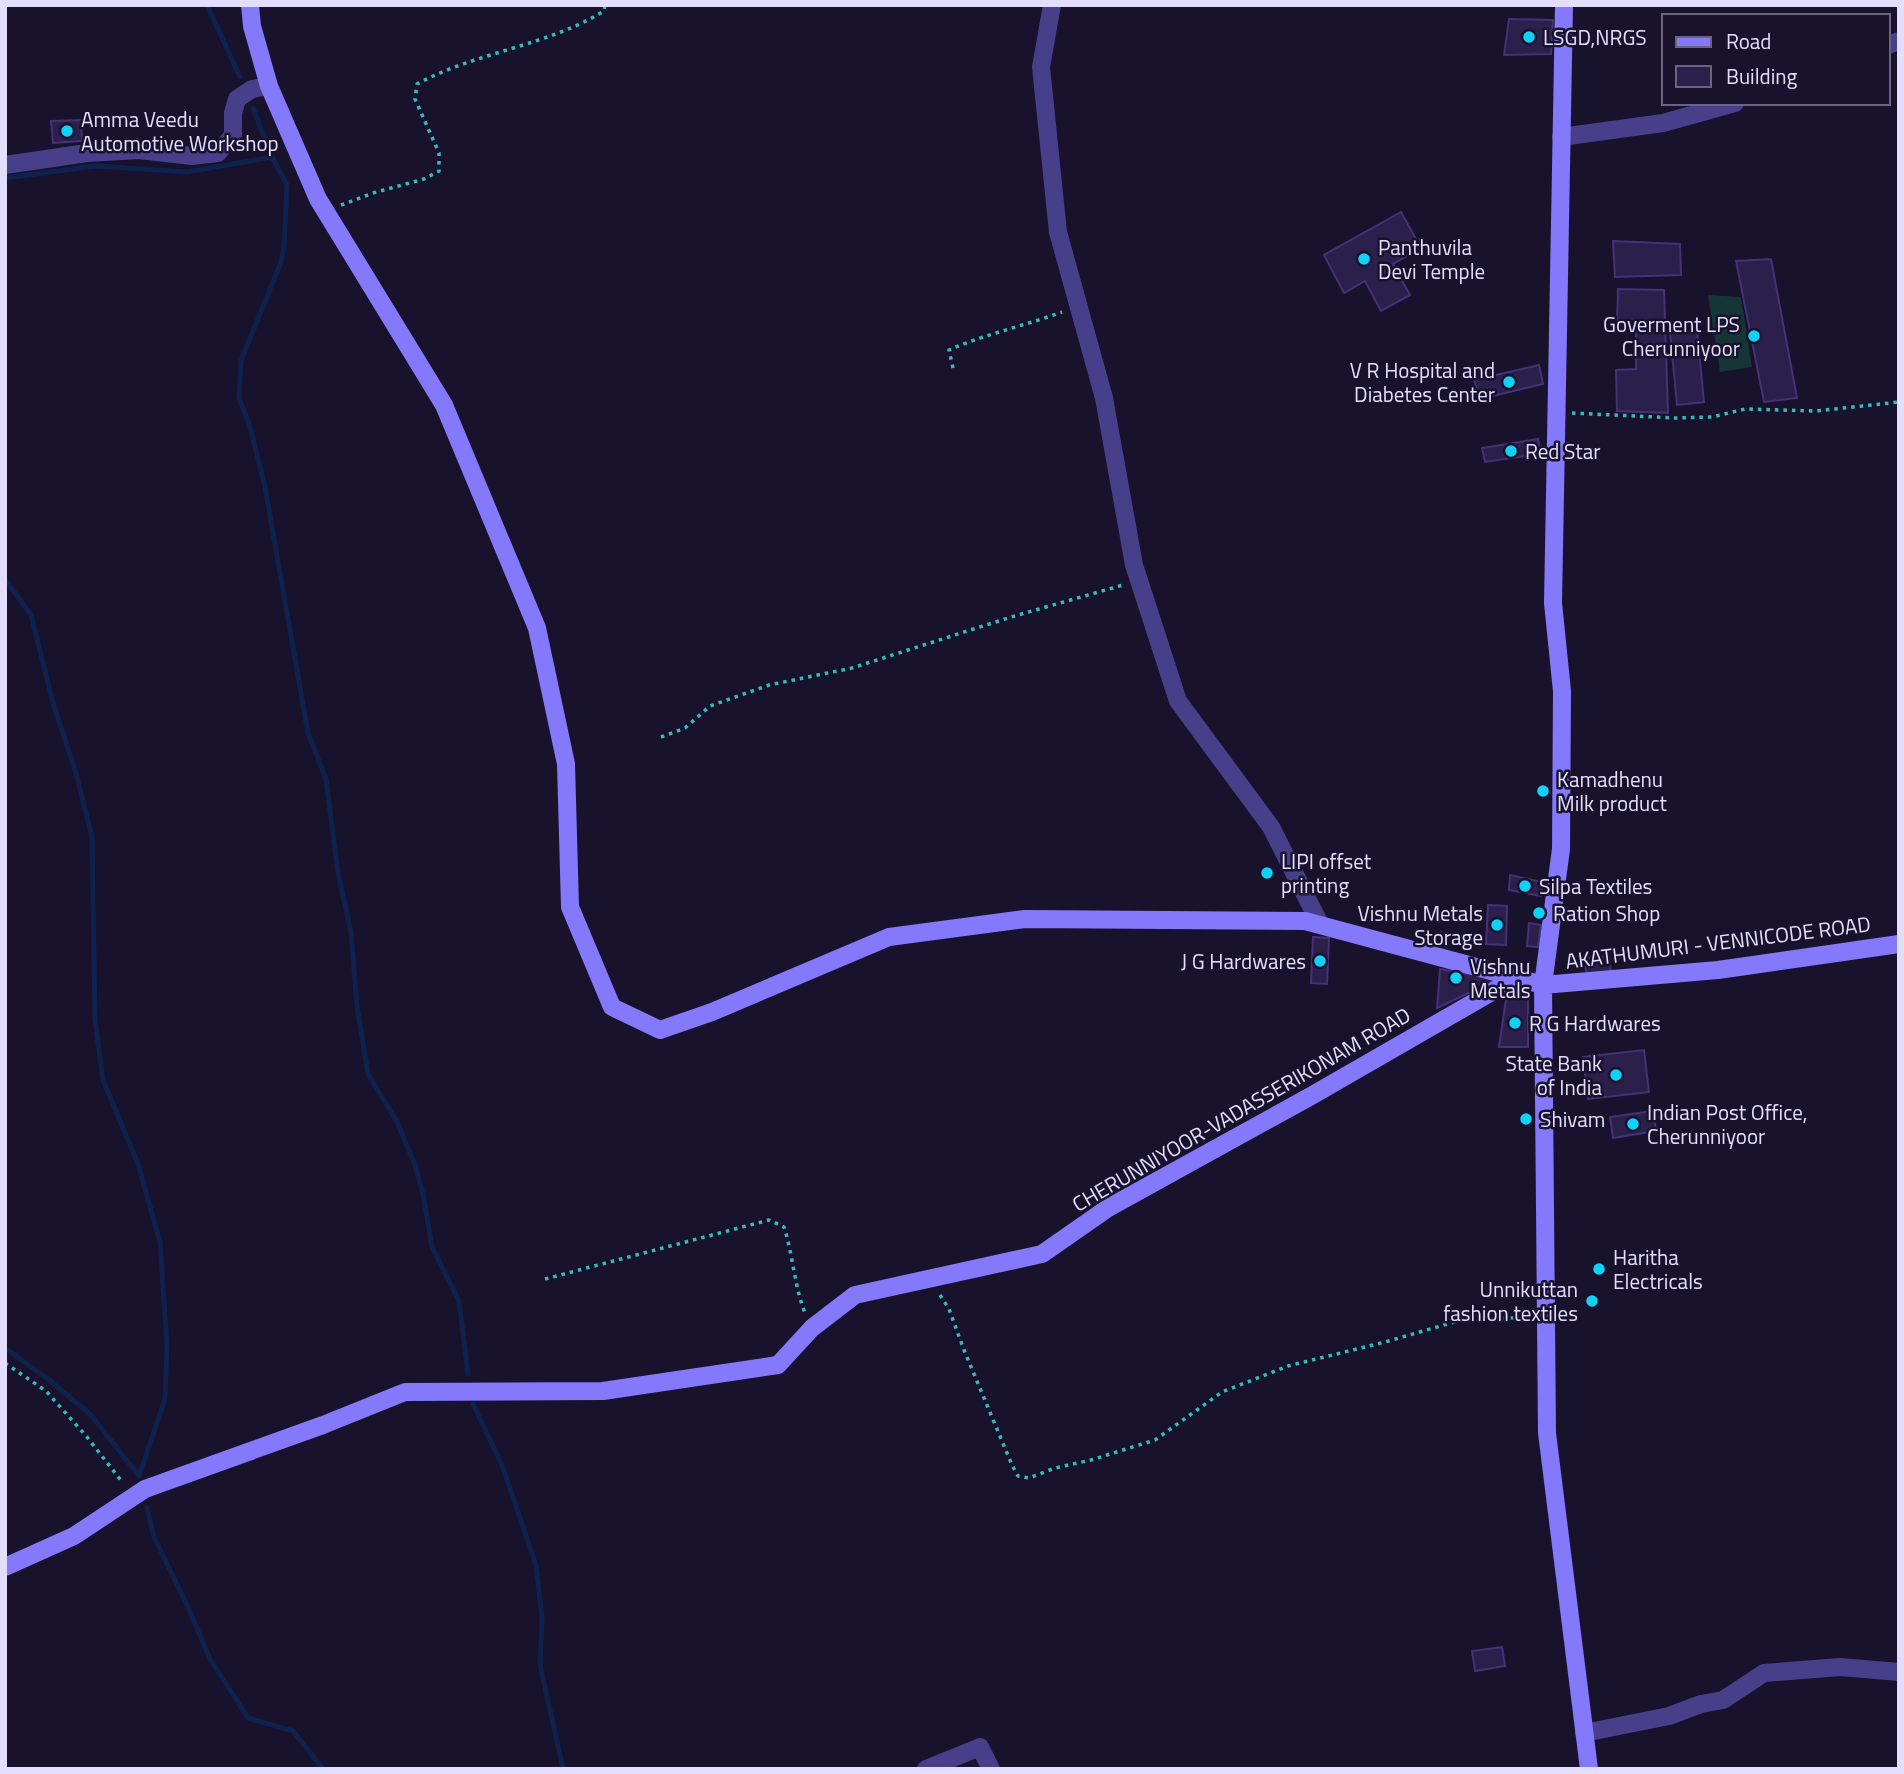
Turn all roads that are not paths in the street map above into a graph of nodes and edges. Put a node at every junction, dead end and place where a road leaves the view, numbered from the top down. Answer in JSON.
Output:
{"nodes":[{"id":1,"x":250,"y":5,"type":"edge"},
{"id":2,"x":1052,"y":5,"type":"edge"},
{"id":3,"x":1564,"y":5,"type":"edge"},
{"id":4,"x":269,"y":86,"type":"junction"},
{"id":5,"x":1728,"y":105,"type":"edge"},
{"id":6,"x":1562,"y":137,"type":"junction"},
{"id":7,"x":5,"y":165,"type":"edge"},
{"id":8,"x":1320,"y":923,"type":"junction"},
{"id":9,"x":1899,"y":944,"type":"edge"},
{"id":10,"x":1516,"y":978,"type":"junction"},
{"id":11,"x":1543,"y":985,"type":"junction"},
{"id":12,"x":5,"y":1567,"type":"edge"},
{"id":13,"x":1899,"y":1672,"type":"edge"},
{"id":14,"x":1584,"y":1733,"type":"junction"},
{"id":15,"x":926,"y":1769,"type":"edge"},
{"id":16,"x":991,"y":1769,"type":"edge"},
{"id":17,"x":1589,"y":1769,"type":"edge"}],
"edges":[{"from":1,"to":4,"type":"street","name":"AKATHUMURI - VENNICODE ROAD"},
{"from":2,"to":8,"type":"street"},
{"from":3,"to":6,"type":"street"},
{"from":4,"to":7,"type":"street"},
{"from":4,"to":8,"type":"street","name":"AKATHUMURI - VENNICODE ROAD"},
{"from":5,"to":6,"type":"street"},
{"from":6,"to":11,"type":"street"},
{"from":8,"to":10,"type":"street","name":"AKATHUMURI - VENNICODE ROAD"},
{"from":9,"to":11,"type":"street","name":"AKATHUMURI - VENNICODE ROAD"},
{"from":10,"to":11,"type":"street","name":"AKATHUMURI - VENNICODE ROAD"},
{"from":10,"to":12,"type":"street","name":"CHERUNNIYOOR-VADASSERIKONAM ROAD"},
{"from":11,"to":14,"type":"street"},
{"from":13,"to":14,"type":"street"},
{"from":14,"to":17,"type":"street"},
{"from":15,"to":16,"type":"street"}]}
